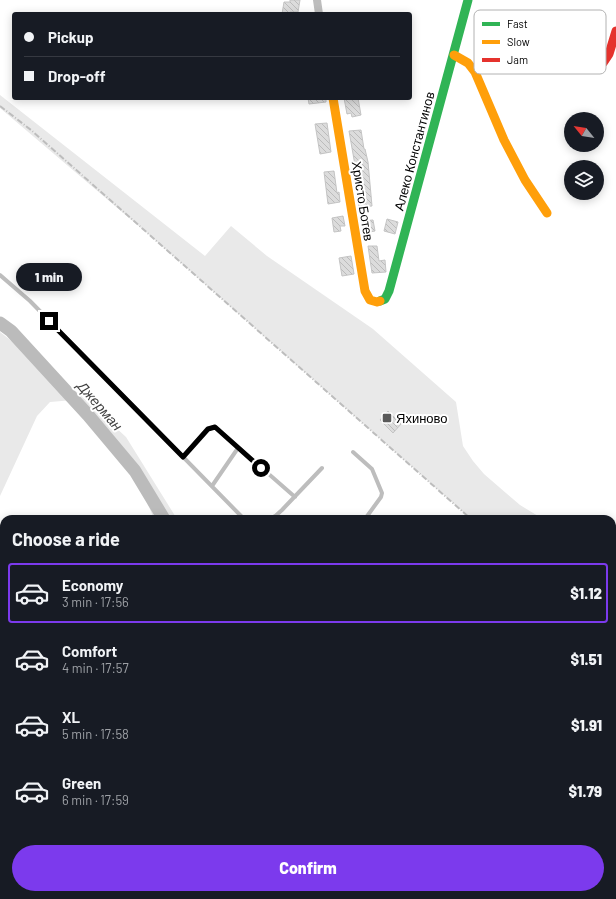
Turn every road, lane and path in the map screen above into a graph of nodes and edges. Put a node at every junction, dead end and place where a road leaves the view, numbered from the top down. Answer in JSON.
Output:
{"nodes":[{"id":1,"x":317,"y":0,"type":"edge"},
{"id":2,"x":468,"y":0,"type":"edge"},
{"id":3,"x":319,"y":12,"type":"edge"},
{"id":4,"x":616,"y":31,"type":"edge"},
{"id":5,"x":454,"y":55,"type":"junction"},
{"id":6,"x":606,"y":58,"type":"edge"},
{"id":7,"x":474,"y":71,"type":"edge"},
{"id":8,"x":476,"y":74,"type":"edge"},
{"id":9,"x":333,"y":100,"type":"edge"},
{"id":10,"x":547,"y":213,"type":"dead end"},
{"id":11,"x":0,"y":275,"type":"edge"},
{"id":12,"x":377,"y":302,"type":"joint"},
{"id":13,"x":238,"y":448,"type":"junction"},
{"id":14,"x":353,"y":452,"type":"dead end"},
{"id":15,"x":183,"y":457,"type":"junction"},
{"id":16,"x":322,"y":468,"type":"dead end"},
{"id":17,"x":212,"y":486,"type":"junction"},
{"id":18,"x":295,"y":497,"type":"junction"},
{"id":19,"x":240,"y":515,"type":"edge"},
{"id":20,"x":277,"y":515,"type":"edge"},
{"id":21,"x":368,"y":515,"type":"edge"}],
"edges":[{"from":1,"to":3,"type":"street"},
{"from":2,"to":5,"type":"street","name":"Алеко Константинов"},
{"from":4,"to":6,"type":"street"},
{"from":5,"to":7,"type":"street"},
{"from":5,"to":12,"type":"street","name":"Алеко Константинов"},
{"from":8,"to":10,"type":"street"},
{"from":9,"to":12,"type":"street","name":"Христо Ботев"},
{"from":11,"to":15,"type":"lane"},
{"from":13,"to":15,"type":"lane"},
{"from":13,"to":17,"type":"lane"},
{"from":13,"to":18,"type":"lane"},
{"from":14,"to":21,"type":"lane"},
{"from":15,"to":17,"type":"lane"},
{"from":16,"to":18,"type":"lane"},
{"from":17,"to":19,"type":"lane"},
{"from":18,"to":20,"type":"lane"}]}
